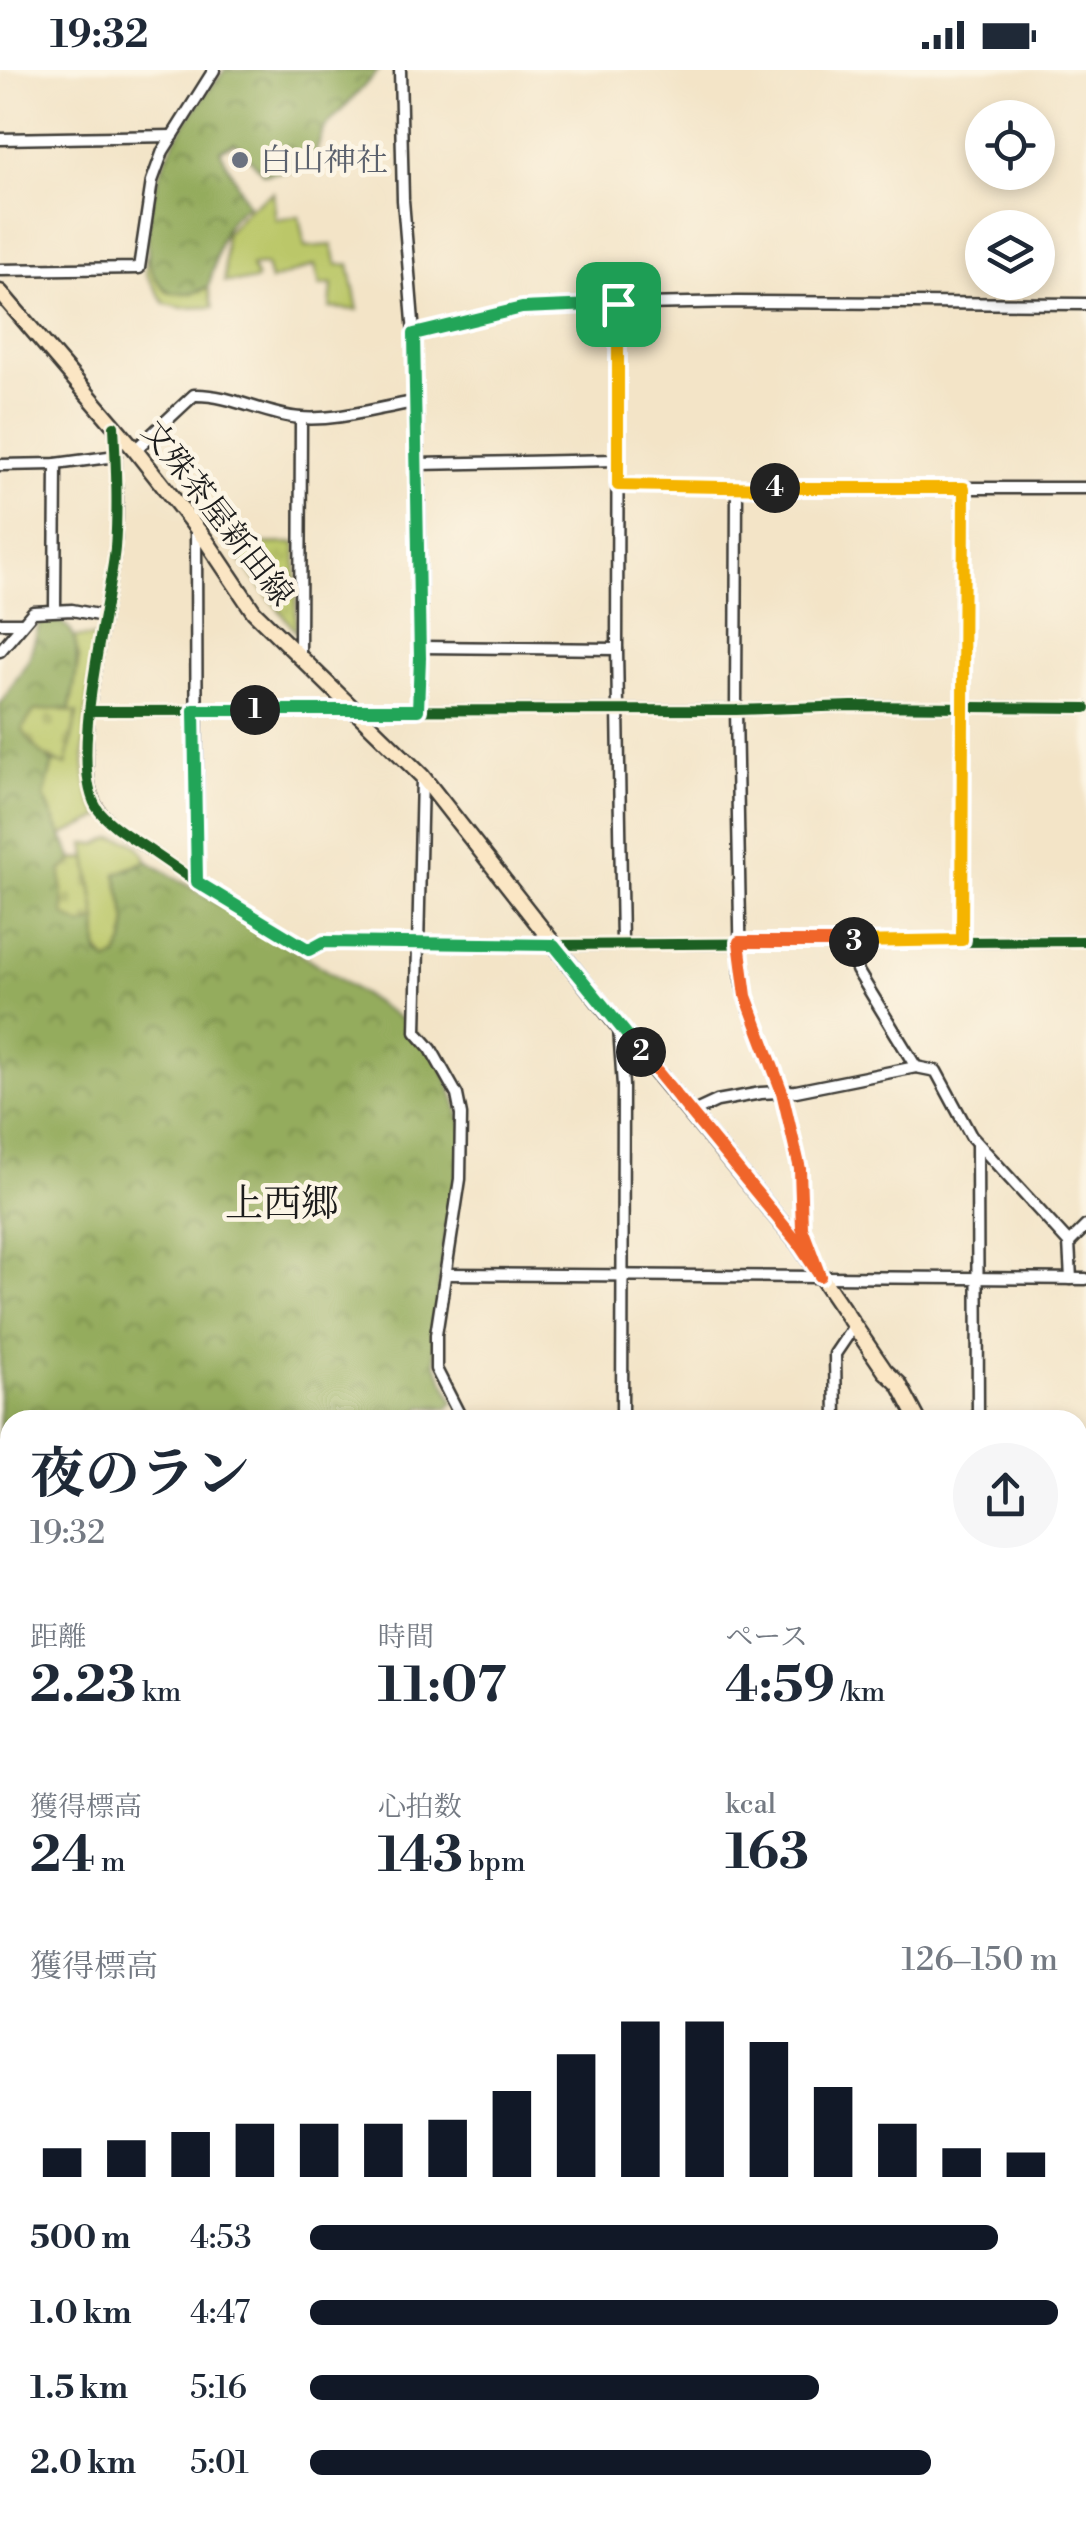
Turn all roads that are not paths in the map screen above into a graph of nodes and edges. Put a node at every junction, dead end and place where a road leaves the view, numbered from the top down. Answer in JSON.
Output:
{"nodes":[{"id":1,"x":214,"y":70,"type":"edge"},
{"id":2,"x":400,"y":70,"type":"edge"},
{"id":3,"x":173,"y":136,"type":"junction"},
{"id":4,"x":0,"y":139,"type":"edge"},
{"id":5,"x":0,"y":270,"type":"edge"},
{"id":6,"x":0,"y":292,"type":"edge"},
{"id":7,"x":618,"y":304,"type":"junction"},
{"id":8,"x":1086,"y":304,"type":"edge"},
{"id":9,"x":414,"y":334,"type":"junction"},
{"id":10,"x":415,"y":402,"type":"junction"},
{"id":11,"x":301,"y":418,"type":"junction"},
{"id":12,"x":114,"y":426,"type":"junction"},
{"id":13,"x":136,"y":450,"type":"junction"},
{"id":14,"x":116,"y":456,"type":"junction"},
{"id":15,"x":617,"y":460,"type":"junction"},
{"id":16,"x":56,"y":464,"type":"junction"},
{"id":17,"x":418,"y":464,"type":"junction"},
{"id":18,"x":0,"y":465,"type":"edge"},
{"id":19,"x":618,"y":485,"type":"junction"},
{"id":20,"x":737,"y":488,"type":"junction"},
{"id":21,"x":964,"y":488,"type":"junction"},
{"id":22,"x":1086,"y":488,"type":"edge"},
{"id":23,"x":196,"y":528,"type":"junction"},
{"id":24,"x":55,"y":609,"type":"junction"},
{"id":25,"x":103,"y":616,"type":"junction"},
{"id":26,"x":0,"y":623,"type":"edge"},
{"id":27,"x":21,"y":623,"type":"junction"},
{"id":28,"x":420,"y":646,"type":"junction"},
{"id":29,"x":618,"y":649,"type":"junction"},
{"id":30,"x":0,"y":651,"type":"edge"},
{"id":31,"x":300,"y":654,"type":"junction"},
{"id":32,"x":1086,"y":708,"type":"edge"},
{"id":33,"x":963,"y":709,"type":"junction"},
{"id":34,"x":194,"y":710,"type":"junction"},
{"id":35,"x":357,"y":710,"type":"junction"},
{"id":36,"x":418,"y":710,"type":"junction"},
{"id":37,"x":619,"y":710,"type":"junction"},
{"id":38,"x":736,"y":710,"type":"junction"},
{"id":39,"x":91,"y":711,"type":"junction"},
{"id":40,"x":422,"y":776,"type":"junction"},
{"id":41,"x":197,"y":882,"type":"junction"},
{"id":42,"x":962,"y":940,"type":"junction"},
{"id":43,"x":1086,"y":941,"type":"edge"},
{"id":44,"x":622,"y":942,"type":"junction"},
{"id":45,"x":739,"y":942,"type":"junction"},
{"id":46,"x":858,"y":942,"type":"junction"},
{"id":47,"x":419,"y":944,"type":"junction"},
{"id":48,"x":554,"y":945,"type":"junction"},
{"id":49,"x":619,"y":1027,"type":"junction"},
{"id":50,"x":916,"y":1067,"type":"junction"},
{"id":51,"x":782,"y":1092,"type":"junction"},
{"id":52,"x":689,"y":1114,"type":"junction"},
{"id":53,"x":977,"y":1144,"type":"junction"},
{"id":54,"x":1086,"y":1226,"type":"edge"},
{"id":55,"x":1069,"y":1243,"type":"junction"},
{"id":56,"x":447,"y":1274,"type":"junction"},
{"id":57,"x":623,"y":1276,"type":"junction"},
{"id":58,"x":820,"y":1276,"type":"junction"},
{"id":59,"x":1071,"y":1279,"type":"junction"},
{"id":60,"x":1086,"y":1279,"type":"edge"},
{"id":61,"x":979,"y":1280,"type":"junction"},
{"id":62,"x":854,"y":1326,"type":"junction"},
{"id":63,"x":457,"y":1410,"type":"edge"},
{"id":64,"x":622,"y":1410,"type":"edge"},
{"id":65,"x":836,"y":1410,"type":"edge"},
{"id":66,"x":912,"y":1410,"type":"edge"},
{"id":67,"x":978,"y":1410,"type":"edge"}],
"edges":[{"from":1,"to":3,"type":"street"},
{"from":2,"to":9,"type":"street"},
{"from":3,"to":4,"type":"street"},
{"from":3,"to":5,"type":"street"},
{"from":6,"to":12,"type":"main road","name":"文殊茶屋新田線"},
{"from":7,"to":8,"type":"street"},
{"from":7,"to":9,"type":"street"},
{"from":7,"to":15,"type":"street"},
{"from":9,"to":10,"type":"street"},
{"from":10,"to":11,"type":"street"},
{"from":10,"to":17,"type":"street"},
{"from":11,"to":13,"type":"street"},
{"from":11,"to":31,"type":"street"},
{"from":12,"to":13,"type":"main road","name":"文殊茶屋新田線"},
{"from":12,"to":14,"type":"street"},
{"from":13,"to":23,"type":"main road","name":"文殊茶屋新田線"},
{"from":14,"to":16,"type":"street"},
{"from":14,"to":25,"type":"street"},
{"from":15,"to":17,"type":"street"},
{"from":15,"to":19,"type":"street"},
{"from":16,"to":18,"type":"street"},
{"from":16,"to":24,"type":"street"},
{"from":17,"to":28,"type":"street"},
{"from":19,"to":20,"type":"street"},
{"from":19,"to":29,"type":"street"},
{"from":20,"to":21,"type":"street"},
{"from":20,"to":38,"type":"street"},
{"from":21,"to":22,"type":"street"},
{"from":21,"to":33,"type":"street"},
{"from":23,"to":31,"type":"main road","name":"文殊茶屋新田線"},
{"from":23,"to":34,"type":"street"},
{"from":24,"to":25,"type":"street"},
{"from":24,"to":27,"type":"street"},
{"from":25,"to":39,"type":"street"},
{"from":26,"to":27,"type":"street"},
{"from":27,"to":30,"type":"street"},
{"from":28,"to":29,"type":"street"},
{"from":28,"to":36,"type":"street"},
{"from":29,"to":37,"type":"street"},
{"from":31,"to":35,"type":"main road","name":"文殊茶屋新田線"},
{"from":32,"to":33,"type":"street"},
{"from":33,"to":38,"type":"street"},
{"from":33,"to":42,"type":"street"},
{"from":34,"to":35,"type":"street"},
{"from":34,"to":39,"type":"street"},
{"from":34,"to":41,"type":"street"},
{"from":35,"to":36,"type":"street"},
{"from":35,"to":40,"type":"main road","name":"文殊茶屋新田線"},
{"from":36,"to":37,"type":"street"},
{"from":37,"to":38,"type":"street"},
{"from":37,"to":44,"type":"street"},
{"from":38,"to":45,"type":"street"},
{"from":39,"to":41,"type":"street"},
{"from":40,"to":47,"type":"street"},
{"from":40,"to":48,"type":"main road","name":"文殊茶屋新田線"},
{"from":41,"to":47,"type":"street"},
{"from":42,"to":43,"type":"street"},
{"from":42,"to":46,"type":"street"},
{"from":44,"to":45,"type":"street"},
{"from":44,"to":48,"type":"street"},
{"from":45,"to":46,"type":"street"},
{"from":45,"to":51,"type":"street"},
{"from":46,"to":50,"type":"street"},
{"from":47,"to":48,"type":"street"},
{"from":47,"to":56,"type":"street"},
{"from":48,"to":49,"type":"main road","name":"文殊茶屋新田線"},
{"from":49,"to":52,"type":"main road","name":"文殊茶屋新田線"},
{"from":49,"to":57,"type":"street"},
{"from":50,"to":51,"type":"street"},
{"from":50,"to":53,"type":"street"},
{"from":51,"to":52,"type":"street"},
{"from":51,"to":58,"type":"street"},
{"from":52,"to":58,"type":"main road","name":"文殊茶屋新田線"},
{"from":53,"to":55,"type":"street"},
{"from":53,"to":61,"type":"street"},
{"from":54,"to":55,"type":"street"},
{"from":55,"to":59,"type":"street"},
{"from":56,"to":57,"type":"street"},
{"from":56,"to":63,"type":"street"},
{"from":57,"to":58,"type":"street"},
{"from":57,"to":64,"type":"street"},
{"from":58,"to":61,"type":"street"},
{"from":58,"to":62,"type":"main road","name":"文殊茶屋新田線"},
{"from":59,"to":60,"type":"street"},
{"from":59,"to":61,"type":"street"},
{"from":61,"to":67,"type":"street"},
{"from":62,"to":65,"type":"street"},
{"from":62,"to":66,"type":"main road","name":"文殊茶屋新田線"}]}
